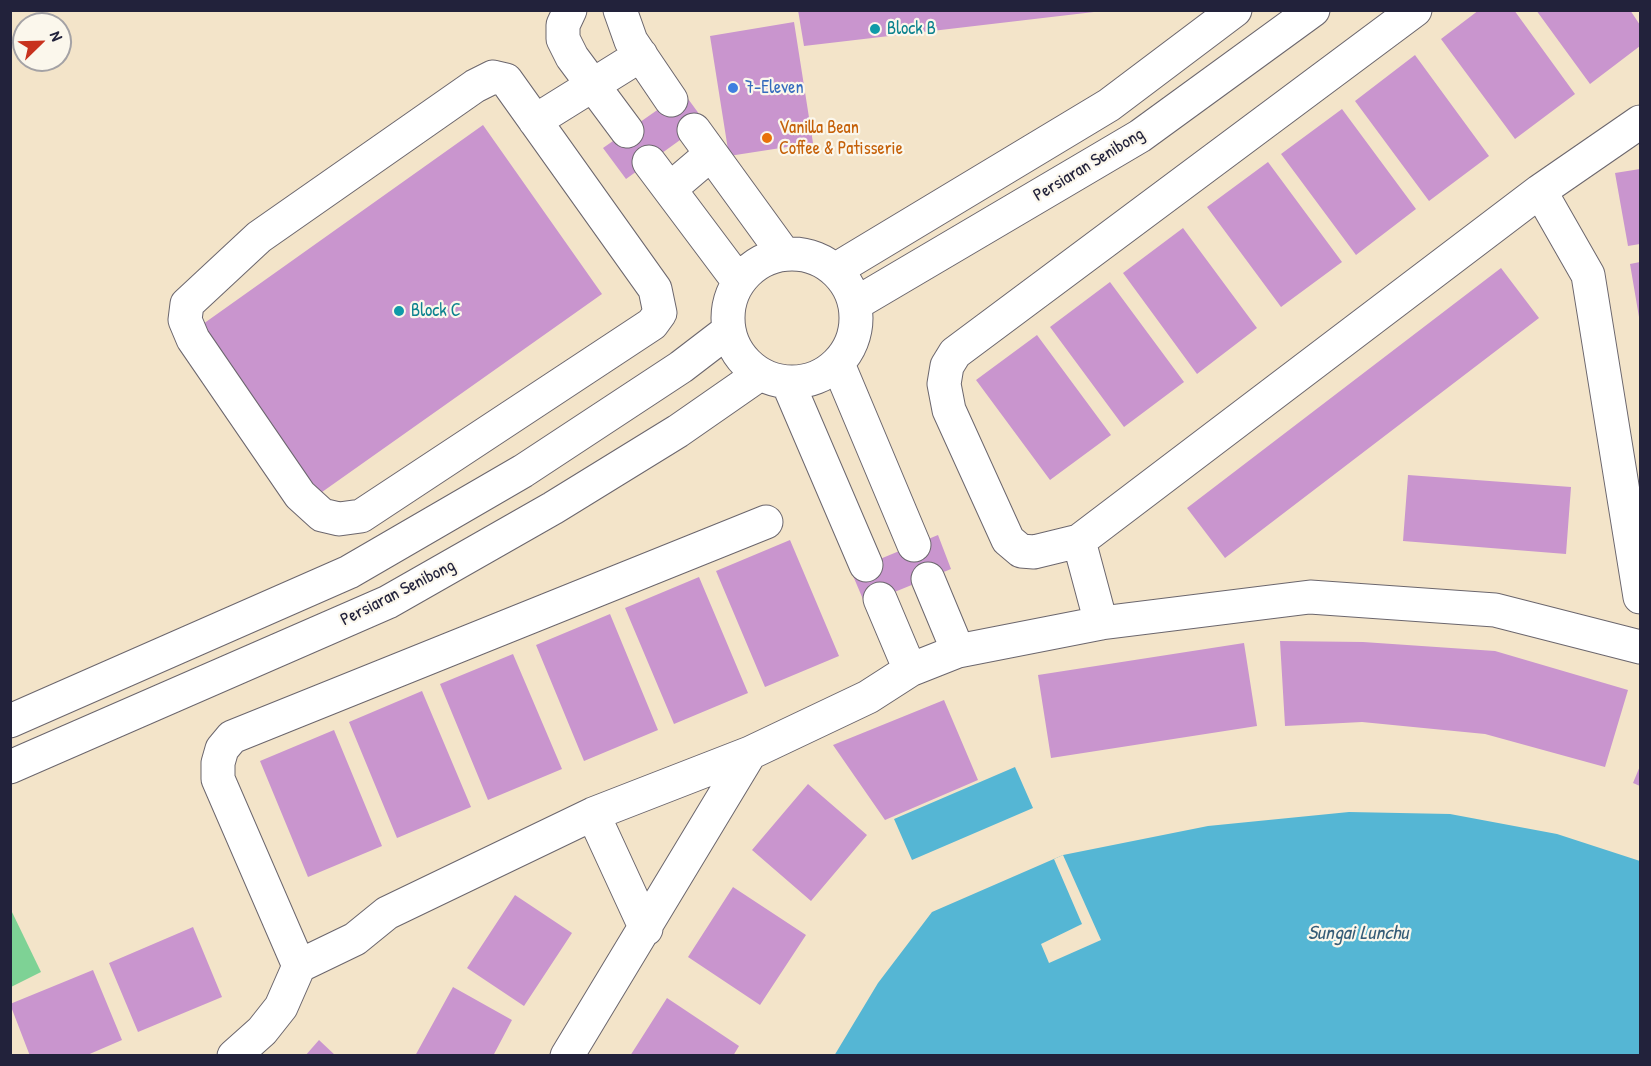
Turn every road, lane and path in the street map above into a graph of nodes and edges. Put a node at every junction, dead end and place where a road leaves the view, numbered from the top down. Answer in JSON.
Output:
{"nodes":[{"id":1,"x":570,"y":10,"type":"edge"},
{"id":2,"x":620,"y":10,"type":"edge"},
{"id":3,"x":1235,"y":10,"type":"edge"},
{"id":4,"x":1312,"y":10,"type":"edge"},
{"id":5,"x":1415,"y":10,"type":"edge"},
{"id":6,"x":641,"y":55,"type":"junction"},
{"id":7,"x":593,"y":85,"type":"junction"},
{"id":8,"x":671,"y":100,"type":"dead end"},
{"id":9,"x":535,"y":121,"type":"junction"},
{"id":10,"x":1641,"y":122,"type":"edge"},
{"id":11,"x":627,"y":131,"type":"dead end"},
{"id":12,"x":649,"y":162,"type":"dead end"},
{"id":13,"x":670,"y":189,"type":"junction"},
{"id":14,"x":1540,"y":191,"type":"junction"},
{"id":15,"x":784,"y":254,"type":"junction"},
{"id":16,"x":836,"y":270,"type":"junction"},
{"id":17,"x":739,"y":282,"type":"junction"},
{"id":18,"x":855,"y":304,"type":"junction"},
{"id":19,"x":728,"y":331,"type":"junction"},
{"id":20,"x":838,"y":364,"type":"junction"},
{"id":21,"x":774,"y":378,"type":"junction"},
{"id":22,"x":894,"y":498,"type":"junction"},
{"id":23,"x":846,"y":518,"type":"junction"},
{"id":24,"x":766,"y":522,"type":"dead end"},
{"id":25,"x":1080,"y":541,"type":"junction"},
{"id":26,"x":914,"y":545,"type":"dead end"},
{"id":27,"x":866,"y":565,"type":"dead end"},
{"id":28,"x":928,"y":579,"type":"dead end"},
{"id":29,"x":1641,"y":597,"type":"edge"},
{"id":30,"x":880,"y":599,"type":"dead end"},
{"id":31,"x":1101,"y":623,"type":"junction"},
{"id":32,"x":1641,"y":647,"type":"edge"},
{"id":33,"x":958,"y":651,"type":"junction"},
{"id":34,"x":910,"y":670,"type":"junction"},
{"id":35,"x":10,"y":721,"type":"edge"},
{"id":36,"x":750,"y":753,"type":"junction"},
{"id":37,"x":10,"y":767,"type":"edge"},
{"id":38,"x":593,"y":814,"type":"junction"},
{"id":39,"x":646,"y":929,"type":"junction"},
{"id":40,"x":299,"y":966,"type":"junction"},
{"id":41,"x":234,"y":1056,"type":"edge"},
{"id":42,"x":567,"y":1056,"type":"edge"}],
"edges":[{"from":1,"to":7,"type":"street"},
{"from":2,"to":6,"type":"street"},
{"from":3,"to":16,"type":"street"},
{"from":4,"to":18,"type":"street","name":"Persiaran Senibong"},
{"from":5,"to":25,"type":"street"},
{"from":6,"to":7,"type":"street"},
{"from":6,"to":8,"type":"street"},
{"from":7,"to":9,"type":"street"},
{"from":7,"to":11,"type":"street"},
{"from":9,"to":9,"type":"street"},
{"from":10,"to":14,"type":"street"},
{"from":12,"to":13,"type":"street"},
{"from":13,"to":15,"type":"street"},
{"from":13,"to":17,"type":"street"},
{"from":14,"to":25,"type":"street"},
{"from":14,"to":29,"type":"street"},
{"from":15,"to":16,"type":"street"},
{"from":15,"to":17,"type":"street"},
{"from":16,"to":18,"type":"street"},
{"from":17,"to":19,"type":"street"},
{"from":18,"to":20,"type":"street"},
{"from":19,"to":21,"type":"street"},
{"from":19,"to":35,"type":"street"},
{"from":20,"to":21,"type":"street"},
{"from":20,"to":22,"type":"street"},
{"from":21,"to":23,"type":"street"},
{"from":21,"to":37,"type":"street","name":"Persiaran Senibong"},
{"from":22,"to":23,"type":"street"},
{"from":22,"to":26,"type":"street"},
{"from":23,"to":27,"type":"street"},
{"from":24,"to":40,"type":"street"},
{"from":25,"to":31,"type":"street"},
{"from":28,"to":33,"type":"street"},
{"from":30,"to":34,"type":"street"},
{"from":31,"to":32,"type":"street"},
{"from":31,"to":33,"type":"street"},
{"from":33,"to":34,"type":"street"},
{"from":34,"to":36,"type":"street"},
{"from":36,"to":38,"type":"street"},
{"from":36,"to":39,"type":"street"},
{"from":38,"to":39,"type":"street"},
{"from":38,"to":40,"type":"street"},
{"from":39,"to":42,"type":"street"},
{"from":40,"to":41,"type":"street"}]}
